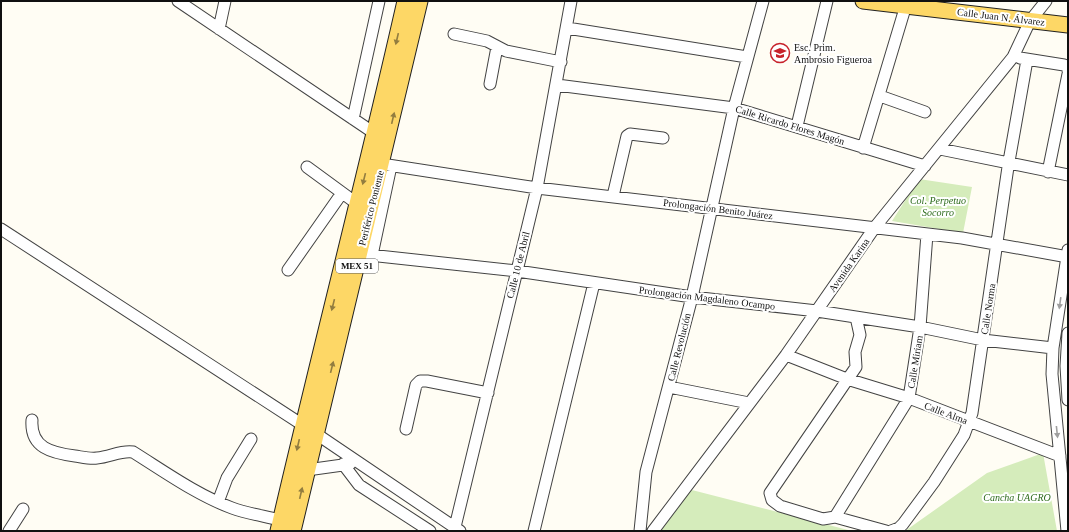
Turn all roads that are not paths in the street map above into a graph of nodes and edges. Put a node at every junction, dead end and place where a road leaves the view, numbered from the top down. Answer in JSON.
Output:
{"nodes":[{"id":1,"x":178,"y":1,"type":"edge"},
{"id":2,"x":225,"y":1,"type":"edge"},
{"id":3,"x":379,"y":1,"type":"edge"},
{"id":4,"x":405,"y":1,"type":"edge"},
{"id":5,"x":420,"y":1,"type":"edge"},
{"id":6,"x":571,"y":1,"type":"edge"},
{"id":7,"x":763,"y":1,"type":"edge"},
{"id":8,"x":827,"y":1,"type":"edge"},
{"id":9,"x":863,"y":1,"type":"edge"},
{"id":10,"x":1046,"y":1,"type":"edge"},
{"id":11,"x":906,"y":5,"type":"junction"},
{"id":12,"x":1030,"y":21,"type":"junction"},
{"id":13,"x":1068,"y":25,"type":"edge"},
{"id":14,"x":567,"y":28,"type":"junction"},
{"id":15,"x":218,"y":29,"type":"junction"},
{"id":16,"x":454,"y":34,"type":"dead end"},
{"id":17,"x":497,"y":47,"type":"junction"},
{"id":18,"x":747,"y":57,"type":"junction"},
{"id":19,"x":1013,"y":57,"type":"junction"},
{"id":20,"x":1027,"y":60,"type":"junction"},
{"id":21,"x":562,"y":62,"type":"junction"},
{"id":22,"x":1068,"y":71,"type":"edge"},
{"id":23,"x":1068,"y":74,"type":"edge"},
{"id":24,"x":490,"y":84,"type":"dead end"},
{"id":25,"x":557,"y":86,"type":"junction"},
{"id":26,"x":880,"y":96,"type":"junction"},
{"id":27,"x":734,"y":108,"type":"junction"},
{"id":28,"x":925,"y":112,"type":"dead end"},
{"id":29,"x":353,"y":120,"type":"junction"},
{"id":30,"x":797,"y":126,"type":"junction"},
{"id":31,"x":381,"y":137,"type":"junction"},
{"id":32,"x":663,"y":138,"type":"dead end"},
{"id":33,"x":863,"y":148,"type":"junction"},
{"id":34,"x":940,"y":149,"type":"junction"},
{"id":35,"x":380,"y":164,"type":"junction"},
{"id":36,"x":1009,"y":164,"type":"junction"},
{"id":37,"x":924,"y":166,"type":"junction"},
{"id":38,"x":307,"y":167,"type":"dead end"},
{"id":39,"x":1048,"y":172,"type":"junction"},
{"id":40,"x":1068,"y":175,"type":"edge"},
{"id":41,"x":537,"y":188,"type":"junction"},
{"id":42,"x":342,"y":193,"type":"junction"},
{"id":43,"x":613,"y":196,"type":"junction"},
{"id":44,"x":365,"y":206,"type":"junction"},
{"id":45,"x":712,"y":209,"type":"junction"},
{"id":46,"x":875,"y":227,"type":"junction"},
{"id":47,"x":1,"y":229,"type":"edge"},
{"id":48,"x":927,"y":234,"type":"junction"},
{"id":49,"x":997,"y":245,"type":"junction"},
{"id":50,"x":366,"y":254,"type":"junction"},
{"id":51,"x":1068,"y":254,"type":"edge"},
{"id":52,"x":288,"y":270,"type":"dead end"},
{"id":53,"x":517,"y":271,"type":"junction"},
{"id":54,"x":594,"y":283,"type":"junction"},
{"id":55,"x":692,"y":297,"type":"junction"},
{"id":56,"x":817,"y":311,"type":"junction"},
{"id":57,"x":856,"y":317,"type":"junction"},
{"id":58,"x":920,"y":327,"type":"junction"},
{"id":59,"x":1068,"y":333,"type":"edge"},
{"id":60,"x":983,"y":340,"type":"junction"},
{"id":61,"x":1053,"y":348,"type":"junction"},
{"id":62,"x":786,"y":355,"type":"junction"},
{"id":63,"x":1067,"y":366,"type":"edge"},
{"id":64,"x":847,"y":379,"type":"junction"},
{"id":65,"x":669,"y":387,"type":"junction"},
{"id":66,"x":488,"y":393,"type":"junction"},
{"id":67,"x":908,"y":398,"type":"junction"},
{"id":68,"x":1068,"y":400,"type":"edge"},
{"id":69,"x":749,"y":403,"type":"junction"},
{"id":70,"x":32,"y":420,"type":"dead end"},
{"id":71,"x":970,"y":422,"type":"junction"},
{"id":72,"x":406,"y":429,"type":"dead end"},
{"id":73,"x":309,"y":430,"type":"junction"},
{"id":74,"x":251,"y":439,"type":"dead end"},
{"id":75,"x":1060,"y":456,"type":"junction"},
{"id":76,"x":343,"y":464,"type":"junction"},
{"id":77,"x":363,"y":466,"type":"junction"},
{"id":78,"x":307,"y":470,"type":"junction"},
{"id":79,"x":218,"y":502,"type":"junction"},
{"id":80,"x":23,"y":509,"type":"dead end"},
{"id":81,"x":835,"y":517,"type":"junction"},
{"id":82,"x":279,"y":526,"type":"edge"},
{"id":83,"x":457,"y":529,"type":"edge"},
{"id":84,"x":9,"y":531,"type":"edge"},
{"id":85,"x":293,"y":531,"type":"edge"},
{"id":86,"x":430,"y":531,"type":"edge"},
{"id":87,"x":534,"y":531,"type":"edge"},
{"id":88,"x":640,"y":531,"type":"edge"},
{"id":89,"x":653,"y":531,"type":"edge"},
{"id":90,"x":886,"y":531,"type":"edge"},
{"id":91,"x":890,"y":531,"type":"edge"},
{"id":92,"x":1067,"y":531,"type":"edge"}],
"edges":[{"from":1,"to":15,"type":"street"},
{"from":2,"to":15,"type":"street"},
{"from":3,"to":29,"type":"street"},
{"from":4,"to":31,"type":"main road","name":"Periférico Poniente","number":"MEX 51","one_way":true},
{"from":31,"to":5,"type":"main road","name":"Periférico Poniente","number":"MEX 51","one_way":true},
{"from":6,"to":14,"type":"street","name":"Calle 10 de Abril"},
{"from":7,"to":18,"type":"street","name":"Calle Revolución"},
{"from":8,"to":30,"type":"street"},
{"from":9,"to":11,"type":"main road","name":"Calle Juan N. Álvarez"},
{"from":10,"to":12,"type":"street","name":"Avenida Karina"},
{"from":11,"to":12,"type":"main road","name":"Calle Juan N. Álvarez"},
{"from":11,"to":26,"type":"street"},
{"from":12,"to":13,"type":"main road","name":"Calle Juan N. Álvarez"},
{"from":12,"to":19,"type":"street","name":"Avenida Karina"},
{"from":14,"to":18,"type":"street"},
{"from":14,"to":21,"type":"street","name":"Calle 10 de Abril"},
{"from":15,"to":29,"type":"street"},
{"from":16,"to":17,"type":"street"},
{"from":17,"to":21,"type":"street"},
{"from":17,"to":24,"type":"street"},
{"from":18,"to":27,"type":"street","name":"Calle Revolución"},
{"from":19,"to":20,"type":"street"},
{"from":19,"to":34,"type":"street","name":"Avenida Karina"},
{"from":20,"to":22,"type":"street"},
{"from":20,"to":36,"type":"street","name":"Calle Norma"},
{"from":21,"to":25,"type":"street","name":"Calle 10 de Abril"},
{"from":23,"to":39,"type":"street"},
{"from":25,"to":27,"type":"street","name":"Calle Ricardo Flores Magón"},
{"from":25,"to":41,"type":"street","name":"Calle 10 de Abril"},
{"from":26,"to":28,"type":"street"},
{"from":26,"to":33,"type":"street"},
{"from":27,"to":30,"type":"street","name":"Calle Ricardo Flores Magón"},
{"from":27,"to":45,"type":"street","name":"Calle Revolución"},
{"from":29,"to":31,"type":"street"},
{"from":30,"to":33,"type":"street","name":"Calle Ricardo Flores Magón"},
{"from":31,"to":35,"type":"main road","name":"Periférico Poniente","number":"MEX 51"},
{"from":32,"to":43,"type":"street"},
{"from":33,"to":37,"type":"street","name":"Calle Ricardo Flores Magón"},
{"from":34,"to":36,"type":"street"},
{"from":34,"to":37,"type":"street","name":"Avenida Karina"},
{"from":35,"to":41,"type":"street","name":"Prolongación Benito Juárez"},
{"from":35,"to":44,"type":"main road","name":"Periférico Poniente","number":"MEX 51"},
{"from":35,"to":50,"type":"street"},
{"from":36,"to":39,"type":"street"},
{"from":36,"to":49,"type":"street","name":"Calle Norma"},
{"from":37,"to":46,"type":"street","name":"Avenida Karina"},
{"from":38,"to":42,"type":"street"},
{"from":39,"to":40,"type":"street"},
{"from":41,"to":43,"type":"street","name":"Prolongación Benito Juárez"},
{"from":41,"to":53,"type":"street","name":"Calle 10 de Abril"},
{"from":42,"to":44,"type":"street"},
{"from":42,"to":52,"type":"street"},
{"from":43,"to":45,"type":"street","name":"Prolongación Benito Juárez"},
{"from":44,"to":50,"type":"main road","name":"Periférico Poniente","number":"MEX 51"},
{"from":44,"to":73,"type":"main road","name":"Periférico Poniente","number":"MEX 51","one_way":true},
{"from":45,"to":46,"type":"street","name":"Prolongación Benito Juárez"},
{"from":45,"to":55,"type":"street","name":"Calle Revolución"},
{"from":46,"to":48,"type":"street","name":"Prolongación Benito Juárez"},
{"from":46,"to":56,"type":"street","name":"Avenida Karina"},
{"from":47,"to":73,"type":"street"},
{"from":48,"to":49,"type":"street","name":"Prolongación Benito Juárez"},
{"from":48,"to":58,"type":"street","name":"Calle Miriam"},
{"from":49,"to":51,"type":"street","name":"Prolongación Benito Juárez"},
{"from":49,"to":60,"type":"street","name":"Calle Norma"},
{"from":50,"to":53,"type":"street","name":"Prolongación Magdaleno Ocampo"},
{"from":73,"to":50,"type":"main road","name":"Periférico Poniente","number":"MEX 51","one_way":true},
{"from":51,"to":61,"type":"street","one_way":true},
{"from":53,"to":54,"type":"street","name":"Prolongación Magdaleno Ocampo"},
{"from":53,"to":66,"type":"street","name":"Calle 10 de Abril"},
{"from":54,"to":55,"type":"street","name":"Prolongación Magdaleno Ocampo"},
{"from":54,"to":87,"type":"street"},
{"from":55,"to":56,"type":"street","name":"Prolongación Magdaleno Ocampo"},
{"from":55,"to":65,"type":"street","name":"Calle Revolución"},
{"from":56,"to":57,"type":"street","name":"Prolongación Magdaleno Ocampo"},
{"from":56,"to":62,"type":"street","name":"Avenida Karina"},
{"from":57,"to":58,"type":"street","name":"Prolongación Magdaleno Ocampo"},
{"from":57,"to":64,"type":"street"},
{"from":58,"to":60,"type":"street","name":"Prolongación Magdaleno Ocampo"},
{"from":58,"to":67,"type":"street","name":"Calle Miriam"},
{"from":59,"to":63,"type":"street"},
{"from":60,"to":61,"type":"street","name":"Prolongación Magdaleno Ocampo"},
{"from":60,"to":71,"type":"street","name":"Calle Norma"},
{"from":61,"to":75,"type":"street","one_way":true},
{"from":62,"to":64,"type":"street","name":"Calle Alma"},
{"from":62,"to":69,"type":"street","name":"Avenida Karina"},
{"from":63,"to":68,"type":"street"},
{"from":64,"to":67,"type":"street","name":"Calle Alma"},
{"from":64,"to":81,"type":"street"},
{"from":65,"to":69,"type":"street"},
{"from":65,"to":88,"type":"street","name":"Calle Revolución"},
{"from":66,"to":72,"type":"street"},
{"from":66,"to":83,"type":"street","name":"Calle 10 de Abril"},
{"from":67,"to":71,"type":"street","name":"Calle Alma"},
{"from":67,"to":81,"type":"street","name":"Calle Miriam"},
{"from":69,"to":89,"type":"street","name":"Avenida Karina"},
{"from":70,"to":79,"type":"street"},
{"from":71,"to":75,"type":"street","name":"Calle Alma"},
{"from":71,"to":91,"type":"street","name":"Calle Norma"},
{"from":73,"to":77,"type":"street"},
{"from":73,"to":78,"type":"main road","name":"Periférico Poniente","number":"MEX 51"},
{"from":73,"to":82,"type":"main road","name":"Periférico Poniente","number":"MEX 51","one_way":true},
{"from":74,"to":79,"type":"street"},
{"from":75,"to":92,"type":"street"},
{"from":76,"to":77,"type":"street"},
{"from":76,"to":78,"type":"street"},
{"from":76,"to":86,"type":"street"},
{"from":77,"to":83,"type":"street"},
{"from":85,"to":78,"type":"main road","name":"Periférico Poniente","number":"MEX 51","one_way":true},
{"from":79,"to":82,"type":"street"},
{"from":80,"to":84,"type":"street"},
{"from":81,"to":90,"type":"street"}]}
